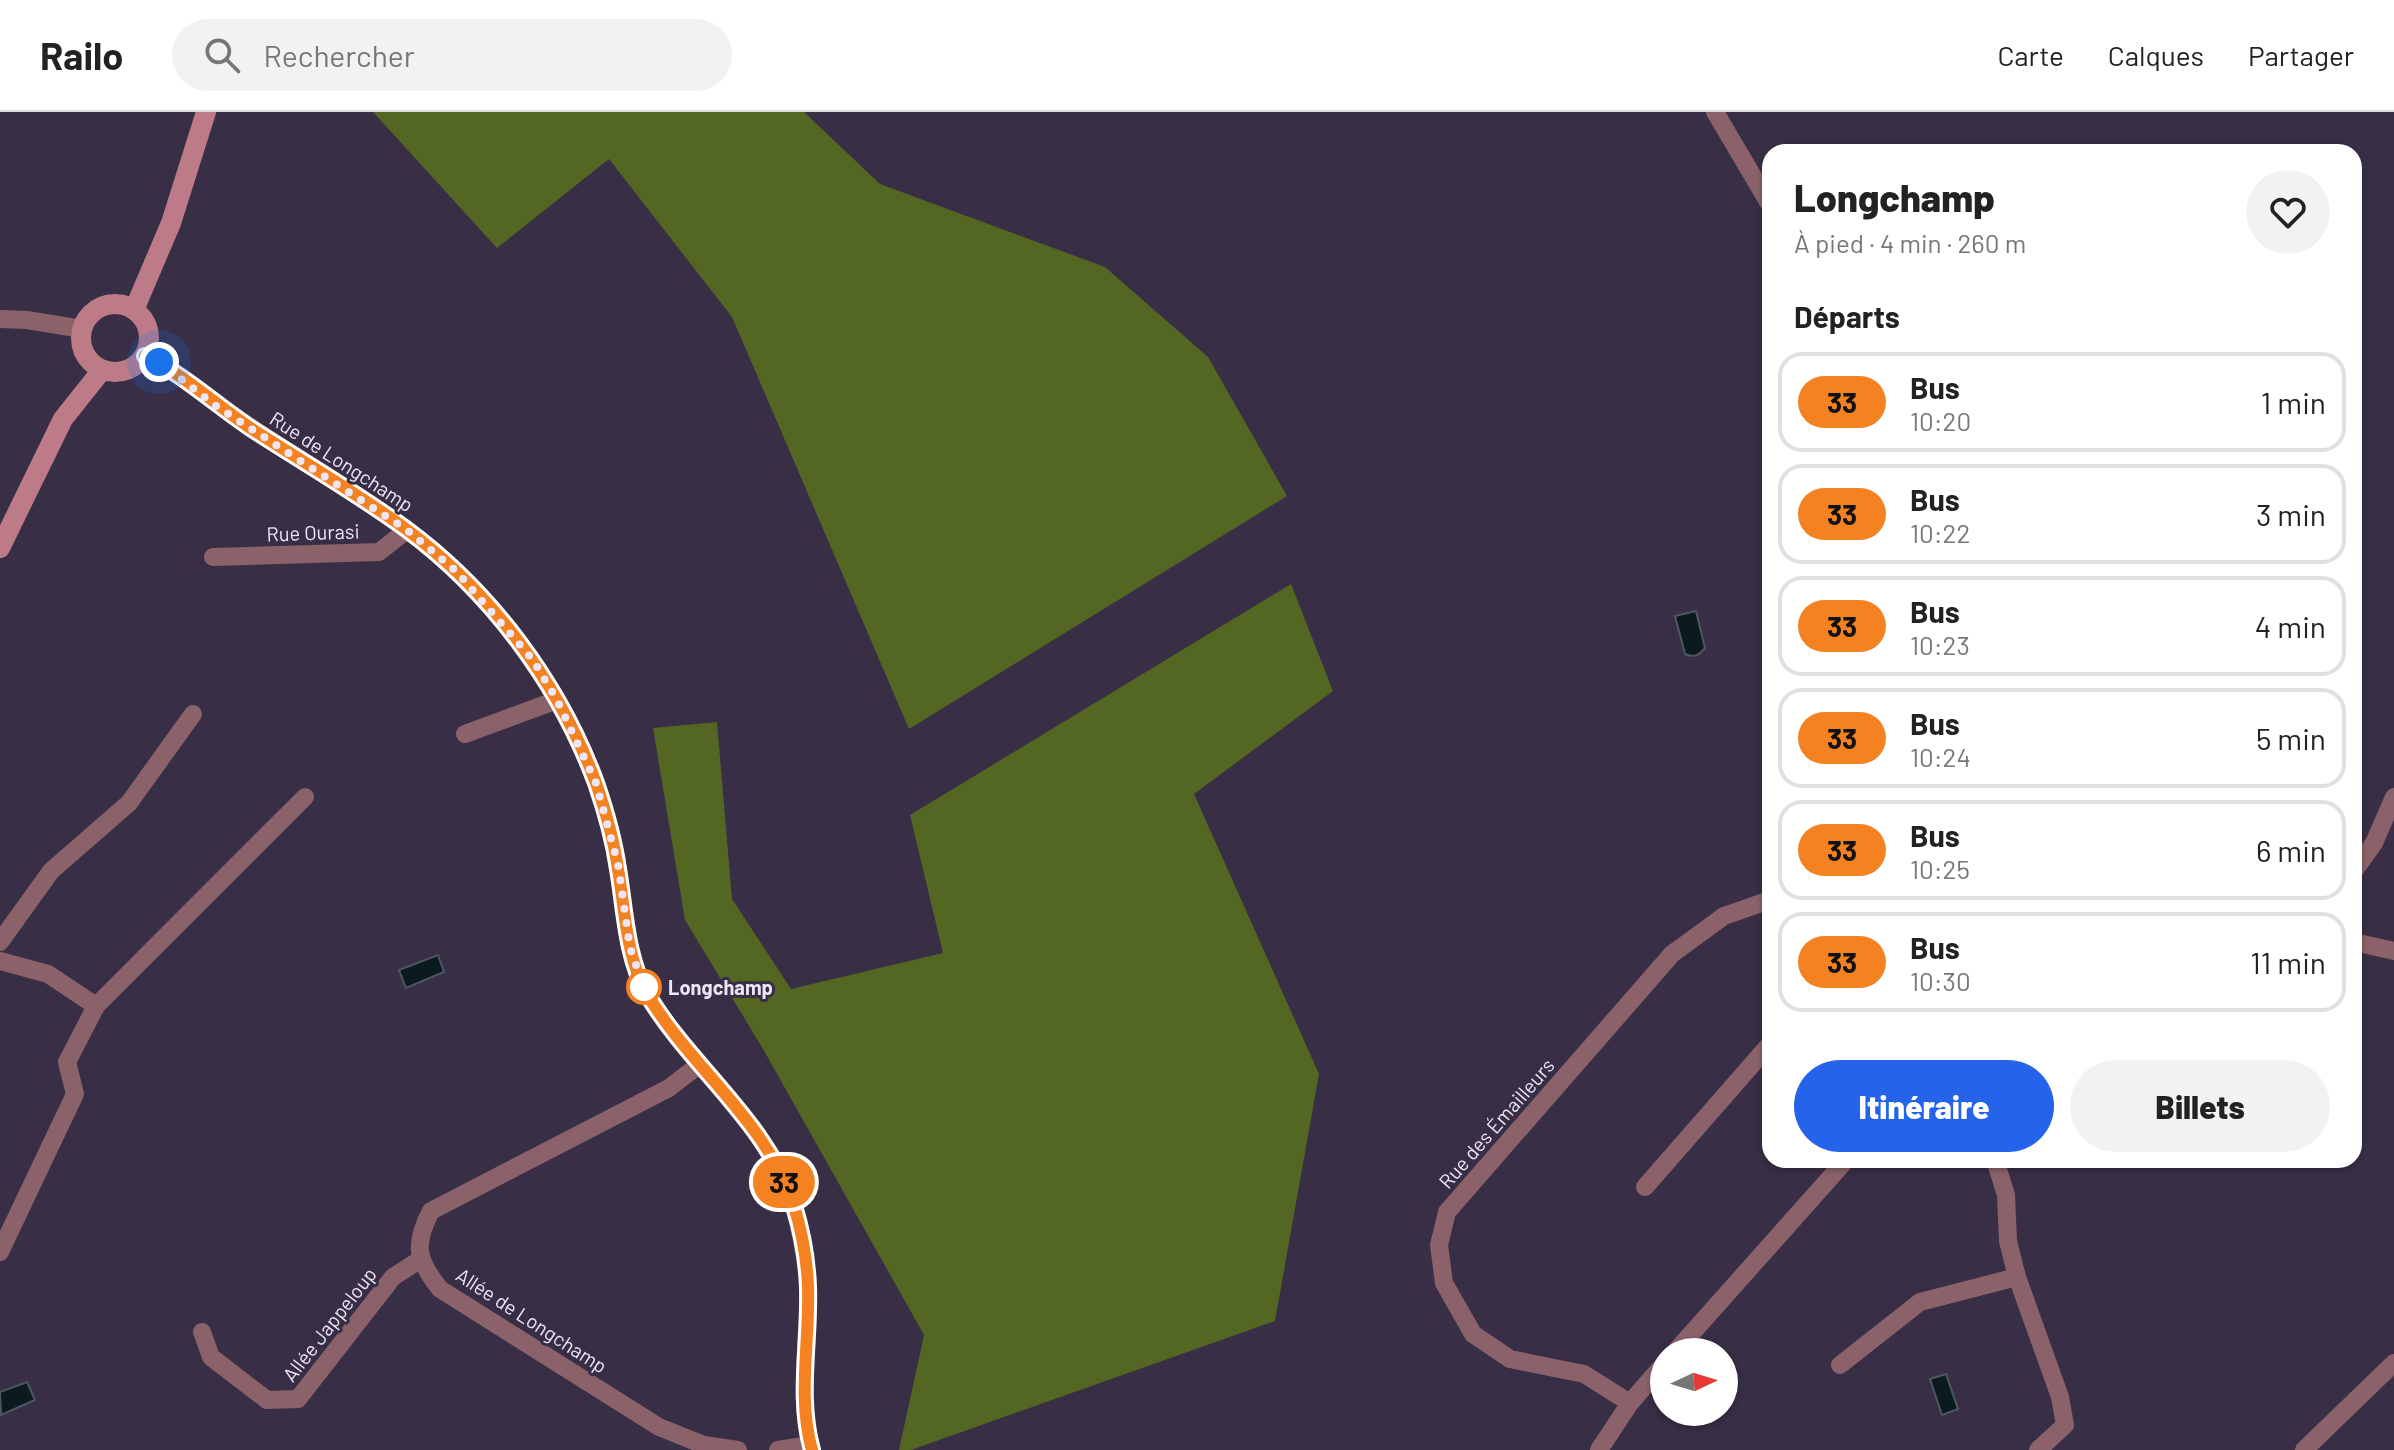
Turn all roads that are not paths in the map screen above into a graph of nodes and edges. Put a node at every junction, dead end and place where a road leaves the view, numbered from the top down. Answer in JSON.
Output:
{"nodes":[{"id":1,"x":206,"y":112,"type":"edge"},
{"id":2,"x":1715,"y":112,"type":"edge"},
{"id":3,"x":1762,"y":191,"type":"edge"},
{"id":4,"x":134,"y":310,"type":"junction"},
{"id":5,"x":0,"y":319,"type":"edge"},
{"id":6,"x":82,"y":329,"type":"junction"},
{"id":7,"x":145,"y":356,"type":"junction"},
{"id":8,"x":102,"y":370,"type":"junction"},
{"id":9,"x":407,"y":530,"type":"junction"},
{"id":10,"x":0,"y":548,"type":"edge"},
{"id":11,"x":213,"y":557,"type":"dead end"},
{"id":12,"x":557,"y":700,"type":"junction"},
{"id":13,"x":193,"y":714,"type":"dead end"},
{"id":14,"x":465,"y":734,"type":"dead end"},
{"id":15,"x":305,"y":797,"type":"dead end"},
{"id":16,"x":2394,"y":797,"type":"edge"},
{"id":17,"x":2362,"y":860,"type":"edge"},
{"id":18,"x":1762,"y":903,"type":"edge"},
{"id":19,"x":0,"y":942,"type":"edge"},
{"id":20,"x":2362,"y":944,"type":"edge"},
{"id":21,"x":2394,"y":951,"type":"edge"},
{"id":22,"x":0,"y":961,"type":"edge"},
{"id":23,"x":96,"y":1006,"type":"junction"},
{"id":24,"x":1762,"y":1053,"type":"edge"},
{"id":25,"x":700,"y":1064,"type":"junction"},
{"id":26,"x":1839,"y":1168,"type":"edge"},
{"id":27,"x":1998,"y":1168,"type":"edge"},
{"id":28,"x":1645,"y":1187,"type":"dead end"},
{"id":29,"x":0,"y":1252,"type":"edge"},
{"id":30,"x":421,"y":1259,"type":"junction"},
{"id":31,"x":2017,"y":1277,"type":"junction"},
{"id":32,"x":202,"y":1332,"type":"dead end"},
{"id":33,"x":1687,"y":1338,"type":"edge"},
{"id":34,"x":2394,"y":1363,"type":"edge"},
{"id":35,"x":1840,"y":1365,"type":"dead end"},
{"id":36,"x":1650,"y":1380,"type":"edge"},
{"id":37,"x":1630,"y":1403,"type":"junction"},
{"id":38,"x":811,"y":1448,"type":"edge"},
{"id":39,"x":738,"y":1450,"type":"edge"},
{"id":40,"x":778,"y":1450,"type":"edge"},
{"id":41,"x":1599,"y":1450,"type":"edge"},
{"id":42,"x":2038,"y":1450,"type":"edge"},
{"id":43,"x":2304,"y":1450,"type":"edge"}],
"edges":[{"from":1,"to":4,"type":"main road"},
{"from":2,"to":3,"type":"street"},
{"from":4,"to":6,"type":"main road"},
{"from":4,"to":7,"type":"main road"},
{"from":5,"to":6,"type":"street"},
{"from":6,"to":8,"type":"main road"},
{"from":7,"to":8,"type":"main road"},
{"from":7,"to":9,"type":"street","name":"Rue de Longchamp"},
{"from":8,"to":10,"type":"main road"},
{"from":9,"to":11,"type":"street","name":"Rue Ourasi"},
{"from":9,"to":12,"type":"street","name":"Rue de Longchamp"},
{"from":12,"to":14,"type":"street"},
{"from":12,"to":25,"type":"street","name":"Rue de Longchamp"},
{"from":13,"to":19,"type":"street"},
{"from":15,"to":23,"type":"street"},
{"from":16,"to":17,"type":"street"},
{"from":18,"to":37,"type":"street","name":"Rue des Émailleurs"},
{"from":20,"to":21,"type":"street"},
{"from":22,"to":23,"type":"street"},
{"from":23,"to":29,"type":"street"},
{"from":24,"to":28,"type":"street"},
{"from":25,"to":30,"type":"street"},
{"from":25,"to":38,"type":"street","name":"Rue de Longchamp"},
{"from":26,"to":33,"type":"street"},
{"from":27,"to":31,"type":"street"},
{"from":30,"to":32,"type":"street","name":"Allée Jappeloup"},
{"from":30,"to":39,"type":"street","name":"Allée de Longchamp"},
{"from":31,"to":35,"type":"street"},
{"from":31,"to":42,"type":"street"},
{"from":34,"to":43,"type":"street"},
{"from":36,"to":37,"type":"street"},
{"from":37,"to":41,"type":"street"},
{"from":38,"to":40,"type":"street"}]}
